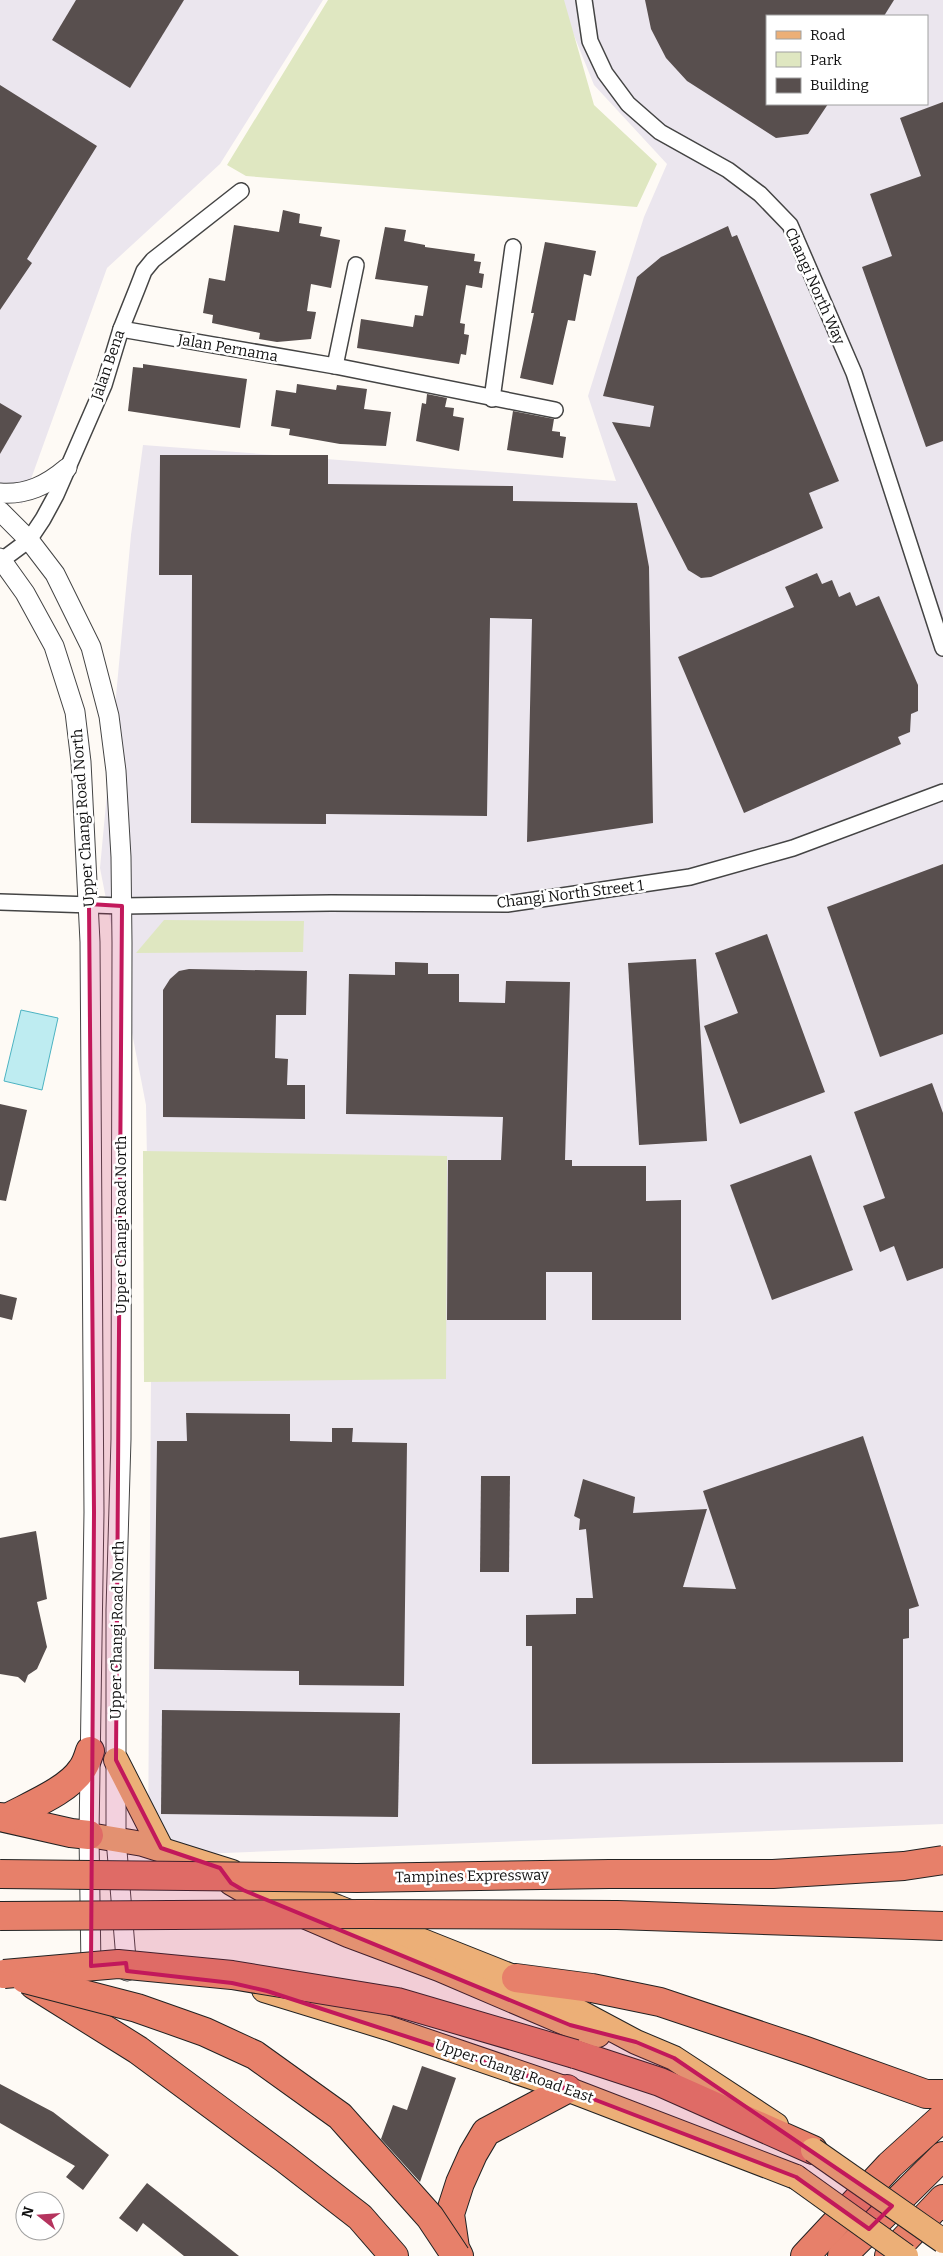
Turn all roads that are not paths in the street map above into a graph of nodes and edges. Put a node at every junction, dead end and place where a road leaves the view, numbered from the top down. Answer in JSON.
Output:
{"nodes":[{"id":1,"x":584,"y":0,"type":"edge"},
{"id":2,"x":241,"y":191,"type":"dead end"},
{"id":3,"x":514,"y":247,"type":"dead end"},
{"id":4,"x":356,"y":265,"type":"dead end"},
{"id":5,"x":121,"y":329,"type":"junction"},
{"id":6,"x":335,"y":366,"type":"junction"},
{"id":7,"x":492,"y":398,"type":"junction"},
{"id":8,"x":556,"y":410,"type":"dead end"},
{"id":9,"x":67,"y":468,"type":"junction"},
{"id":10,"x":0,"y":493,"type":"edge"},
{"id":11,"x":0,"y":511,"type":"edge"},
{"id":12,"x":28,"y":540,"type":"junction"},
{"id":13,"x":1,"y":559,"type":"edge"},
{"id":14,"x":943,"y":648,"type":"edge"},
{"id":15,"x":943,"y":792,"type":"edge"},
{"id":16,"x":0,"y":902,"type":"edge"},
{"id":17,"x":89,"y":904,"type":"junction"},
{"id":18,"x":122,"y":906,"type":"junction"},
{"id":19,"x":90,"y":1751,"type":"junction"},
{"id":20,"x":116,"y":1760,"type":"junction"},
{"id":21,"x":4,"y":1818,"type":"edge"},
{"id":22,"x":89,"y":1835,"type":"junction"},
{"id":23,"x":116,"y":1839,"type":"junction"},
{"id":24,"x":161,"y":1848,"type":"junction"},
{"id":25,"x":943,"y":1860,"type":"edge"},
{"id":26,"x":220,"y":1868,"type":"junction"},
{"id":27,"x":0,"y":1874,"type":"edge"},
{"id":28,"x":0,"y":1916,"type":"edge"},
{"id":29,"x":943,"y":1926,"type":"edge"},
{"id":30,"x":91,"y":1967,"type":"junction"},
{"id":31,"x":127,"y":1971,"type":"junction"},
{"id":32,"x":4,"y":1973,"type":"edge"},
{"id":33,"x":516,"y":1978,"type":"junction"},
{"id":34,"x":636,"y":2042,"type":"junction"},
{"id":35,"x":138,"y":2050,"type":"junction"},
{"id":36,"x":567,"y":2089,"type":"junction"},
{"id":37,"x":943,"y":2094,"type":"edge"},
{"id":38,"x":943,"y":2117,"type":"edge"},
{"id":39,"x":813,"y":2150,"type":"junction"},
{"id":40,"x":943,"y":2156,"type":"edge"},
{"id":41,"x":943,"y":2199,"type":"edge"},
{"id":42,"x":943,"y":2241,"type":"edge"},
{"id":43,"x":394,"y":2256,"type":"edge"},
{"id":44,"x":457,"y":2256,"type":"edge"},
{"id":45,"x":805,"y":2256,"type":"edge"},
{"id":46,"x":842,"y":2256,"type":"edge"},
{"id":47,"x":889,"y":2256,"type":"edge"},
{"id":48,"x":906,"y":2256,"type":"edge"}],
"edges":[{"from":1,"to":14,"type":"street","name":"Changi North Way"},
{"from":2,"to":5,"type":"street","name":"Jalan Bena"},
{"from":3,"to":7,"type":"street"},
{"from":4,"to":6,"type":"street"},
{"from":5,"to":6,"type":"street","name":"Jalan Pernama"},
{"from":5,"to":9,"type":"street","name":"Jalan Bena"},
{"from":6,"to":7,"type":"street","name":"Jalan Pernama"},
{"from":7,"to":8,"type":"street","name":"Jalan Pernama"},
{"from":9,"to":10,"type":"street"},
{"from":9,"to":12,"type":"street","name":"Jalan Bena"},
{"from":11,"to":12,"type":"street","name":"Upper Changi Road North"},
{"from":12,"to":13,"type":"street","name":"Jalan Bena"},
{"from":12,"to":18,"type":"street","name":"Upper Changi Road North"},
{"from":13,"to":17,"type":"street","name":"Upper Changi Road North"},
{"from":15,"to":18,"type":"street","name":"Changi North Street 1"},
{"from":16,"to":17,"type":"street","name":"Changi North Street 1"},
{"from":17,"to":18,"type":"street","name":"Changi North Street 1"},
{"from":17,"to":19,"type":"street","name":"Upper Changi Road North"},
{"from":18,"to":20,"type":"street","name":"Upper Changi Road North"},
{"from":19,"to":21,"type":"highway"},
{"from":19,"to":22,"type":"street","name":"Upper Changi Road North"},
{"from":20,"to":23,"type":"street","name":"Upper Changi Road North"},
{"from":20,"to":24,"type":"main road"},
{"from":21,"to":22,"type":"highway"},
{"from":22,"to":23,"type":"main road"},
{"from":22,"to":30,"type":"street","name":"Upper Changi Road North"},
{"from":23,"to":24,"type":"main road"},
{"from":23,"to":31,"type":"street","name":"Upper Changi Road North"},
{"from":24,"to":26,"type":"main road"},
{"from":25,"to":27,"type":"highway","name":"Tampines Expressway","bridge":true},
{"from":26,"to":33,"type":"main road"},
{"from":26,"to":34,"type":"main road"},
{"from":28,"to":29,"type":"highway","bridge":true},
{"from":30,"to":31,"type":"main road","name":"Upper Changi Road East"},
{"from":30,"to":32,"type":"highway"},
{"from":30,"to":35,"type":"highway"},
{"from":31,"to":36,"type":"main road","name":"Upper Changi Road East"},
{"from":32,"to":35,"type":"highway"},
{"from":32,"to":39,"type":"highway","bridge":true},
{"from":32,"to":44,"type":"highway","bridge":true},
{"from":33,"to":34,"type":"main road"},
{"from":33,"to":37,"type":"highway"},
{"from":34,"to":39,"type":"main road"},
{"from":35,"to":43,"type":"highway"},
{"from":36,"to":44,"type":"highway"},
{"from":36,"to":48,"type":"main road","name":"Upper Changi Road East","bridge":true},
{"from":38,"to":45,"type":"highway"},
{"from":39,"to":42,"type":"main road","bridge":true},
{"from":40,"to":46,"type":"highway"},
{"from":41,"to":47,"type":"highway"}]}
